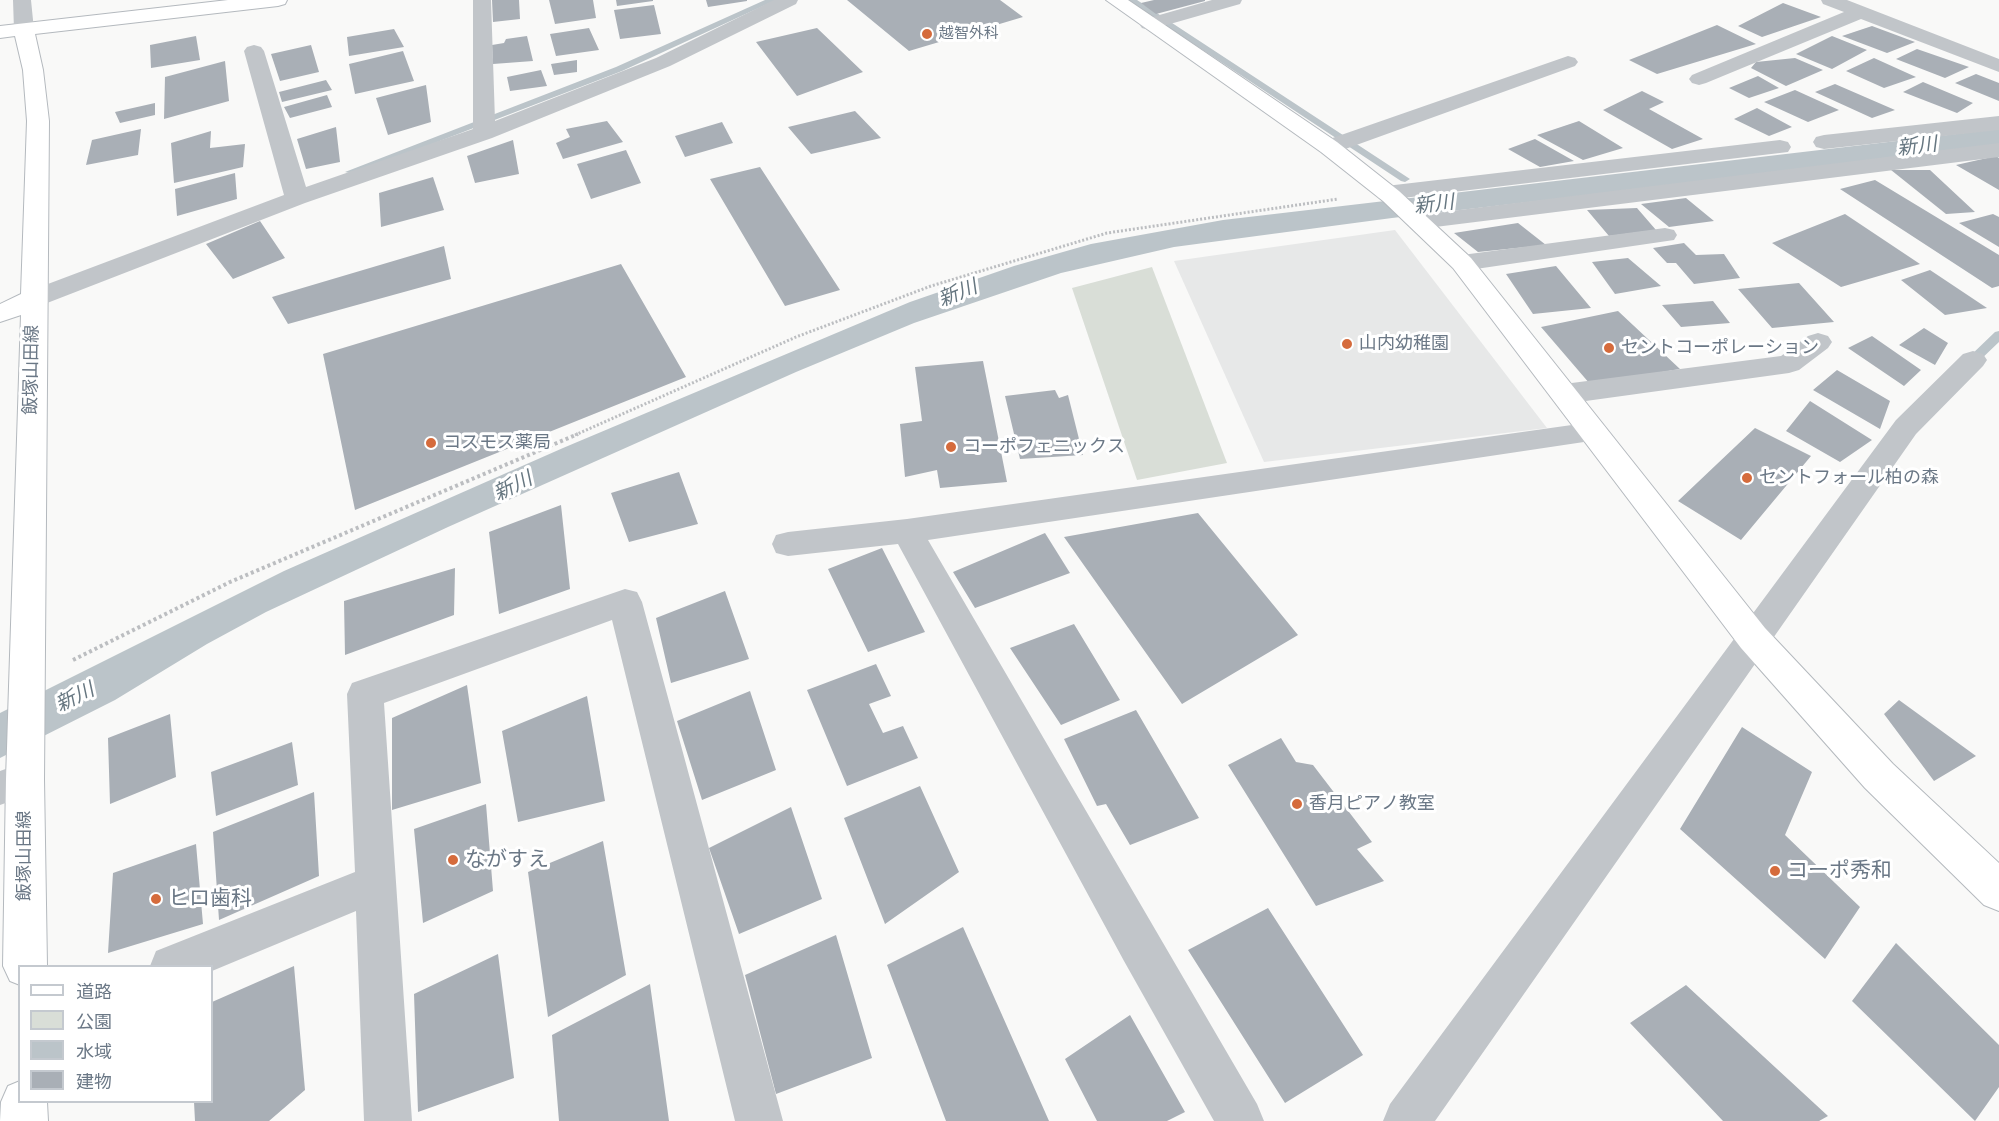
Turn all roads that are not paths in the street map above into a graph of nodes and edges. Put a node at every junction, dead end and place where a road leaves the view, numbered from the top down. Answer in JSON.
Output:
{"nodes":[{"id":1,"x":22,"y":0,"type":"edge"},
{"id":2,"x":278,"y":0,"type":"edge"},
{"id":3,"x":482,"y":0,"type":"edge"},
{"id":4,"x":789,"y":0,"type":"edge"},
{"id":5,"x":1115,"y":0,"type":"edge"},
{"id":6,"x":1233,"y":0,"type":"edge"},
{"id":7,"x":1830,"y":0,"type":"edge"},
{"id":8,"x":1861,"y":12,"type":"junction"},
{"id":9,"x":1149,"y":24,"type":"junction"},
{"id":10,"x":12,"y":31,"type":"edge"},
{"id":11,"x":0,"y":47,"type":"edge"},
{"id":12,"x":254,"y":51,"type":"dead end"},
{"id":13,"x":1568,"y":62,"type":"dead end"},
{"id":14,"x":1999,"y":66,"type":"edge"},
{"id":15,"x":1699,"y":79,"type":"dead end"},
{"id":16,"x":1999,"y":123,"type":"edge"},
{"id":17,"x":484,"y":125,"type":"junction"},
{"id":18,"x":1824,"y":142,"type":"dead end"},
{"id":19,"x":1329,"y":147,"type":"junction"},
{"id":20,"x":1780,"y":147,"type":"dead end"},
{"id":21,"x":1999,"y":150,"type":"edge"},
{"id":22,"x":295,"y":191,"type":"junction"},
{"id":23,"x":1403,"y":207,"type":"junction"},
{"id":24,"x":1665,"y":235,"type":"dead end"},
{"id":25,"x":1462,"y":263,"type":"junction"},
{"id":26,"x":33,"y":299,"type":"junction"},
{"id":27,"x":0,"y":314,"type":"edge"},
{"id":28,"x":1818,"y":342,"type":"dead end"},
{"id":29,"x":1973,"y":360,"type":"dead end"},
{"id":30,"x":1564,"y":394,"type":"junction"},
{"id":31,"x":1593,"y":432,"type":"junction"},
{"id":32,"x":907,"y":531,"type":"junction"},
{"id":33,"x":788,"y":544,"type":"dead end"},
{"id":34,"x":1753,"y":638,"type":"junction"},
{"id":35,"x":17,"y":773,"type":"edge"},
{"id":36,"x":376,"y":883,"type":"junction"},
{"id":37,"x":1999,"y":891,"type":"edge"},
{"id":38,"x":25,"y":965,"type":"edge"},
{"id":39,"x":173,"y":965,"type":"edge"},
{"id":40,"x":24,"y":1103,"type":"edge"},
{"id":41,"x":24,"y":1121,"type":"edge"},
{"id":42,"x":388,"y":1121,"type":"edge"},
{"id":43,"x":759,"y":1121,"type":"edge"},
{"id":44,"x":1240,"y":1121,"type":"edge"},
{"id":45,"x":1407,"y":1121,"type":"edge"}],
"edges":[{"from":1,"to":10,"type":"street"},
{"from":2,"to":10,"type":"main road"},
{"from":3,"to":17,"type":"street"},
{"from":4,"to":17,"type":"street"},
{"from":5,"to":9,"type":"main road"},
{"from":6,"to":9,"type":"street"},
{"from":7,"to":8,"type":"street"},
{"from":8,"to":14,"type":"street"},
{"from":8,"to":15,"type":"street"},
{"from":9,"to":19,"type":"main road"},
{"from":10,"to":11,"type":"main road"},
{"from":10,"to":26,"type":"main road","name":"飯塚山田線"},
{"from":12,"to":22,"type":"street"},
{"from":13,"to":19,"type":"street"},
{"from":16,"to":18,"type":"street"},
{"from":17,"to":22,"type":"street"},
{"from":19,"to":23,"type":"main road"},
{"from":20,"to":23,"type":"street"},
{"from":21,"to":23,"type":"street"},
{"from":22,"to":26,"type":"street"},
{"from":23,"to":25,"type":"main road"},
{"from":24,"to":25,"type":"street"},
{"from":25,"to":30,"type":"main road"},
{"from":26,"to":27,"type":"main road"},
{"from":26,"to":35,"type":"main road","name":"飯塚山田線"},
{"from":28,"to":30,"type":"street"},
{"from":29,"to":34,"type":"street"},
{"from":30,"to":31,"type":"main road"},
{"from":31,"to":32,"type":"street"},
{"from":31,"to":34,"type":"main road"},
{"from":32,"to":33,"type":"street"},
{"from":32,"to":44,"type":"street"},
{"from":34,"to":37,"type":"main road"},
{"from":34,"to":45,"type":"street"},
{"from":35,"to":38,"type":"main road","name":"飯塚山田線"},
{"from":36,"to":39,"type":"street"},
{"from":36,"to":42,"type":"street"},
{"from":36,"to":43,"type":"street"},
{"from":40,"to":41,"type":"main road"}]}
